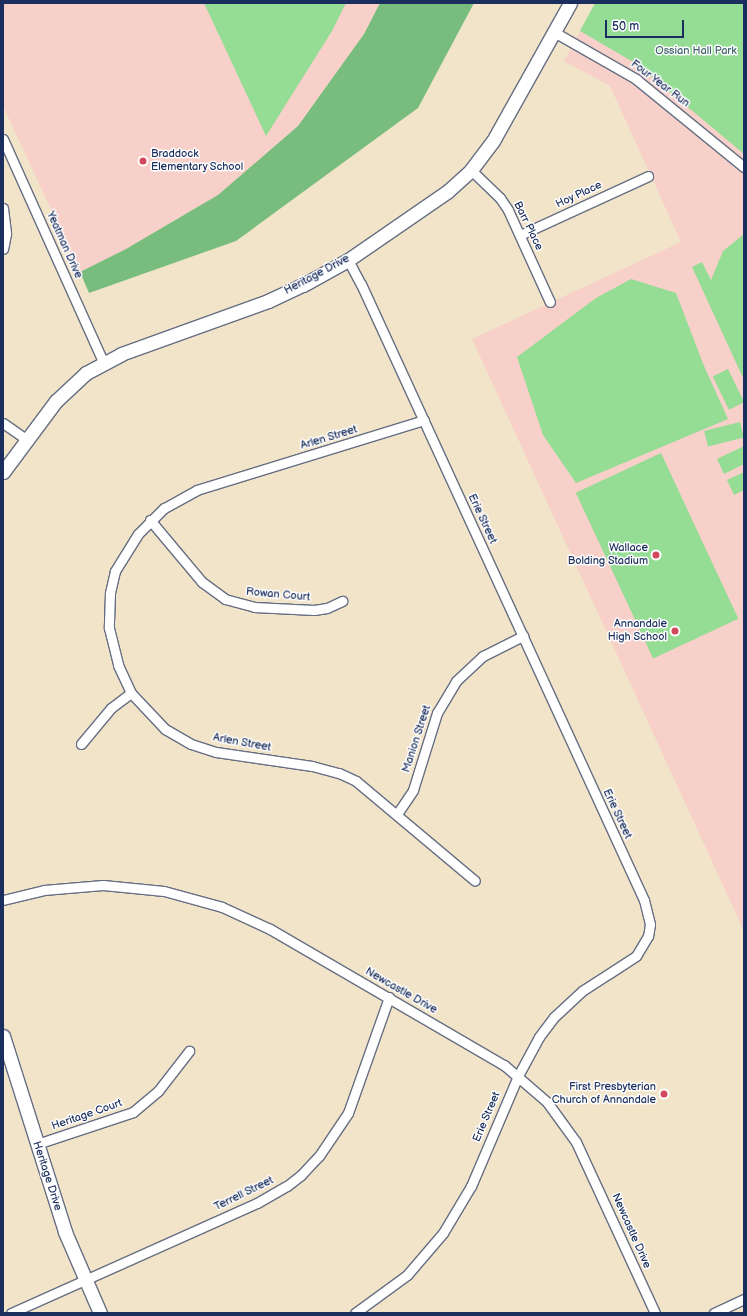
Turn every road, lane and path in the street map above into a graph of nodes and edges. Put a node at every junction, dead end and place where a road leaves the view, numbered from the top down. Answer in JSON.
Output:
{"nodes":[{"id":1,"x":570,"y":3,"type":"edge"},
{"id":2,"x":554,"y":32,"type":"junction"},
{"id":3,"x":3,"y":139,"type":"edge"},
{"id":4,"x":744,"y":167,"type":"edge"},
{"id":5,"x":471,"y":170,"type":"junction"},
{"id":6,"x":648,"y":176,"type":"dead end"},
{"id":7,"x":3,"y":208,"type":"edge"},
{"id":8,"x":520,"y":236,"type":"junction"},
{"id":9,"x":3,"y":249,"type":"edge"},
{"id":10,"x":348,"y":260,"type":"junction"},
{"id":11,"x":550,"y":302,"type":"dead end"},
{"id":12,"x":103,"y":362,"type":"junction"},
{"id":13,"x":424,"y":420,"type":"junction"},
{"id":14,"x":3,"y":423,"type":"edge"},
{"id":15,"x":27,"y":440,"type":"junction"},
{"id":16,"x":3,"y":472,"type":"edge"},
{"id":17,"x":150,"y":520,"type":"junction"},
{"id":18,"x":342,"y":600,"type":"dead end"},
{"id":19,"x":523,"y":636,"type":"junction"},
{"id":20,"x":131,"y":693,"type":"junction"},
{"id":21,"x":81,"y":744,"type":"dead end"},
{"id":22,"x":397,"y":814,"type":"junction"},
{"id":23,"x":475,"y":881,"type":"dead end"},
{"id":24,"x":3,"y":900,"type":"edge"},
{"id":25,"x":388,"y":997,"type":"junction"},
{"id":26,"x":3,"y":1036,"type":"edge"},
{"id":27,"x":190,"y":1051,"type":"dead end"},
{"id":28,"x":518,"y":1076,"type":"junction"},
{"id":29,"x":37,"y":1144,"type":"junction"},
{"id":30,"x":84,"y":1280,"type":"junction"},
{"id":31,"x":744,"y":1299,"type":"edge"},
{"id":32,"x":11,"y":1313,"type":"edge"},
{"id":33,"x":100,"y":1313,"type":"edge"},
{"id":34,"x":355,"y":1313,"type":"edge"},
{"id":35,"x":655,"y":1313,"type":"edge"},
{"id":36,"x":714,"y":1313,"type":"edge"}],
"edges":[{"from":1,"to":2,"type":"street","name":"Heritage Drive"},
{"from":2,"to":4,"type":"street","name":"Four Year Run"},
{"from":2,"to":5,"type":"street","name":"Heritage Drive"},
{"from":3,"to":12,"type":"street","name":"Yeatman Drive"},
{"from":5,"to":8,"type":"street","name":"Barr Place"},
{"from":5,"to":10,"type":"street","name":"Heritage Drive"},
{"from":6,"to":8,"type":"street","name":"Hoy Place"},
{"from":7,"to":9,"type":"street"},
{"from":8,"to":11,"type":"street","name":"Barr Place"},
{"from":10,"to":12,"type":"street","name":"Heritage Drive"},
{"from":10,"to":13,"type":"street","name":"Erie Street"},
{"from":12,"to":15,"type":"street","name":"Heritage Drive"},
{"from":13,"to":17,"type":"street","name":"Arlen Street"},
{"from":13,"to":19,"type":"street","name":"Erie Street"},
{"from":14,"to":15,"type":"street"},
{"from":15,"to":16,"type":"street","name":"Heritage Drive"},
{"from":17,"to":18,"type":"street","name":"Rowan Court"},
{"from":17,"to":20,"type":"street","name":"Arlen Street"},
{"from":19,"to":22,"type":"street","name":"Manion Street"},
{"from":19,"to":28,"type":"street","name":"Erie Street"},
{"from":20,"to":21,"type":"street"},
{"from":20,"to":22,"type":"street","name":"Arlen Street"},
{"from":22,"to":23,"type":"street","name":"Arlen Street"},
{"from":24,"to":25,"type":"street","name":"Newcastle Drive"},
{"from":25,"to":28,"type":"street","name":"Newcastle Drive"},
{"from":25,"to":30,"type":"street","name":"Terrell Street"},
{"from":26,"to":29,"type":"street","name":"Heritage Drive"},
{"from":27,"to":29,"type":"street","name":"Heritage Court"},
{"from":28,"to":34,"type":"street","name":"Erie Street"},
{"from":28,"to":35,"type":"street","name":"Newcastle Drive"},
{"from":29,"to":30,"type":"street","name":"Heritage Drive"},
{"from":30,"to":32,"type":"street","name":"Terrell Street"},
{"from":30,"to":33,"type":"street","name":"Heritage Drive"},
{"from":31,"to":36,"type":"street"}]}
